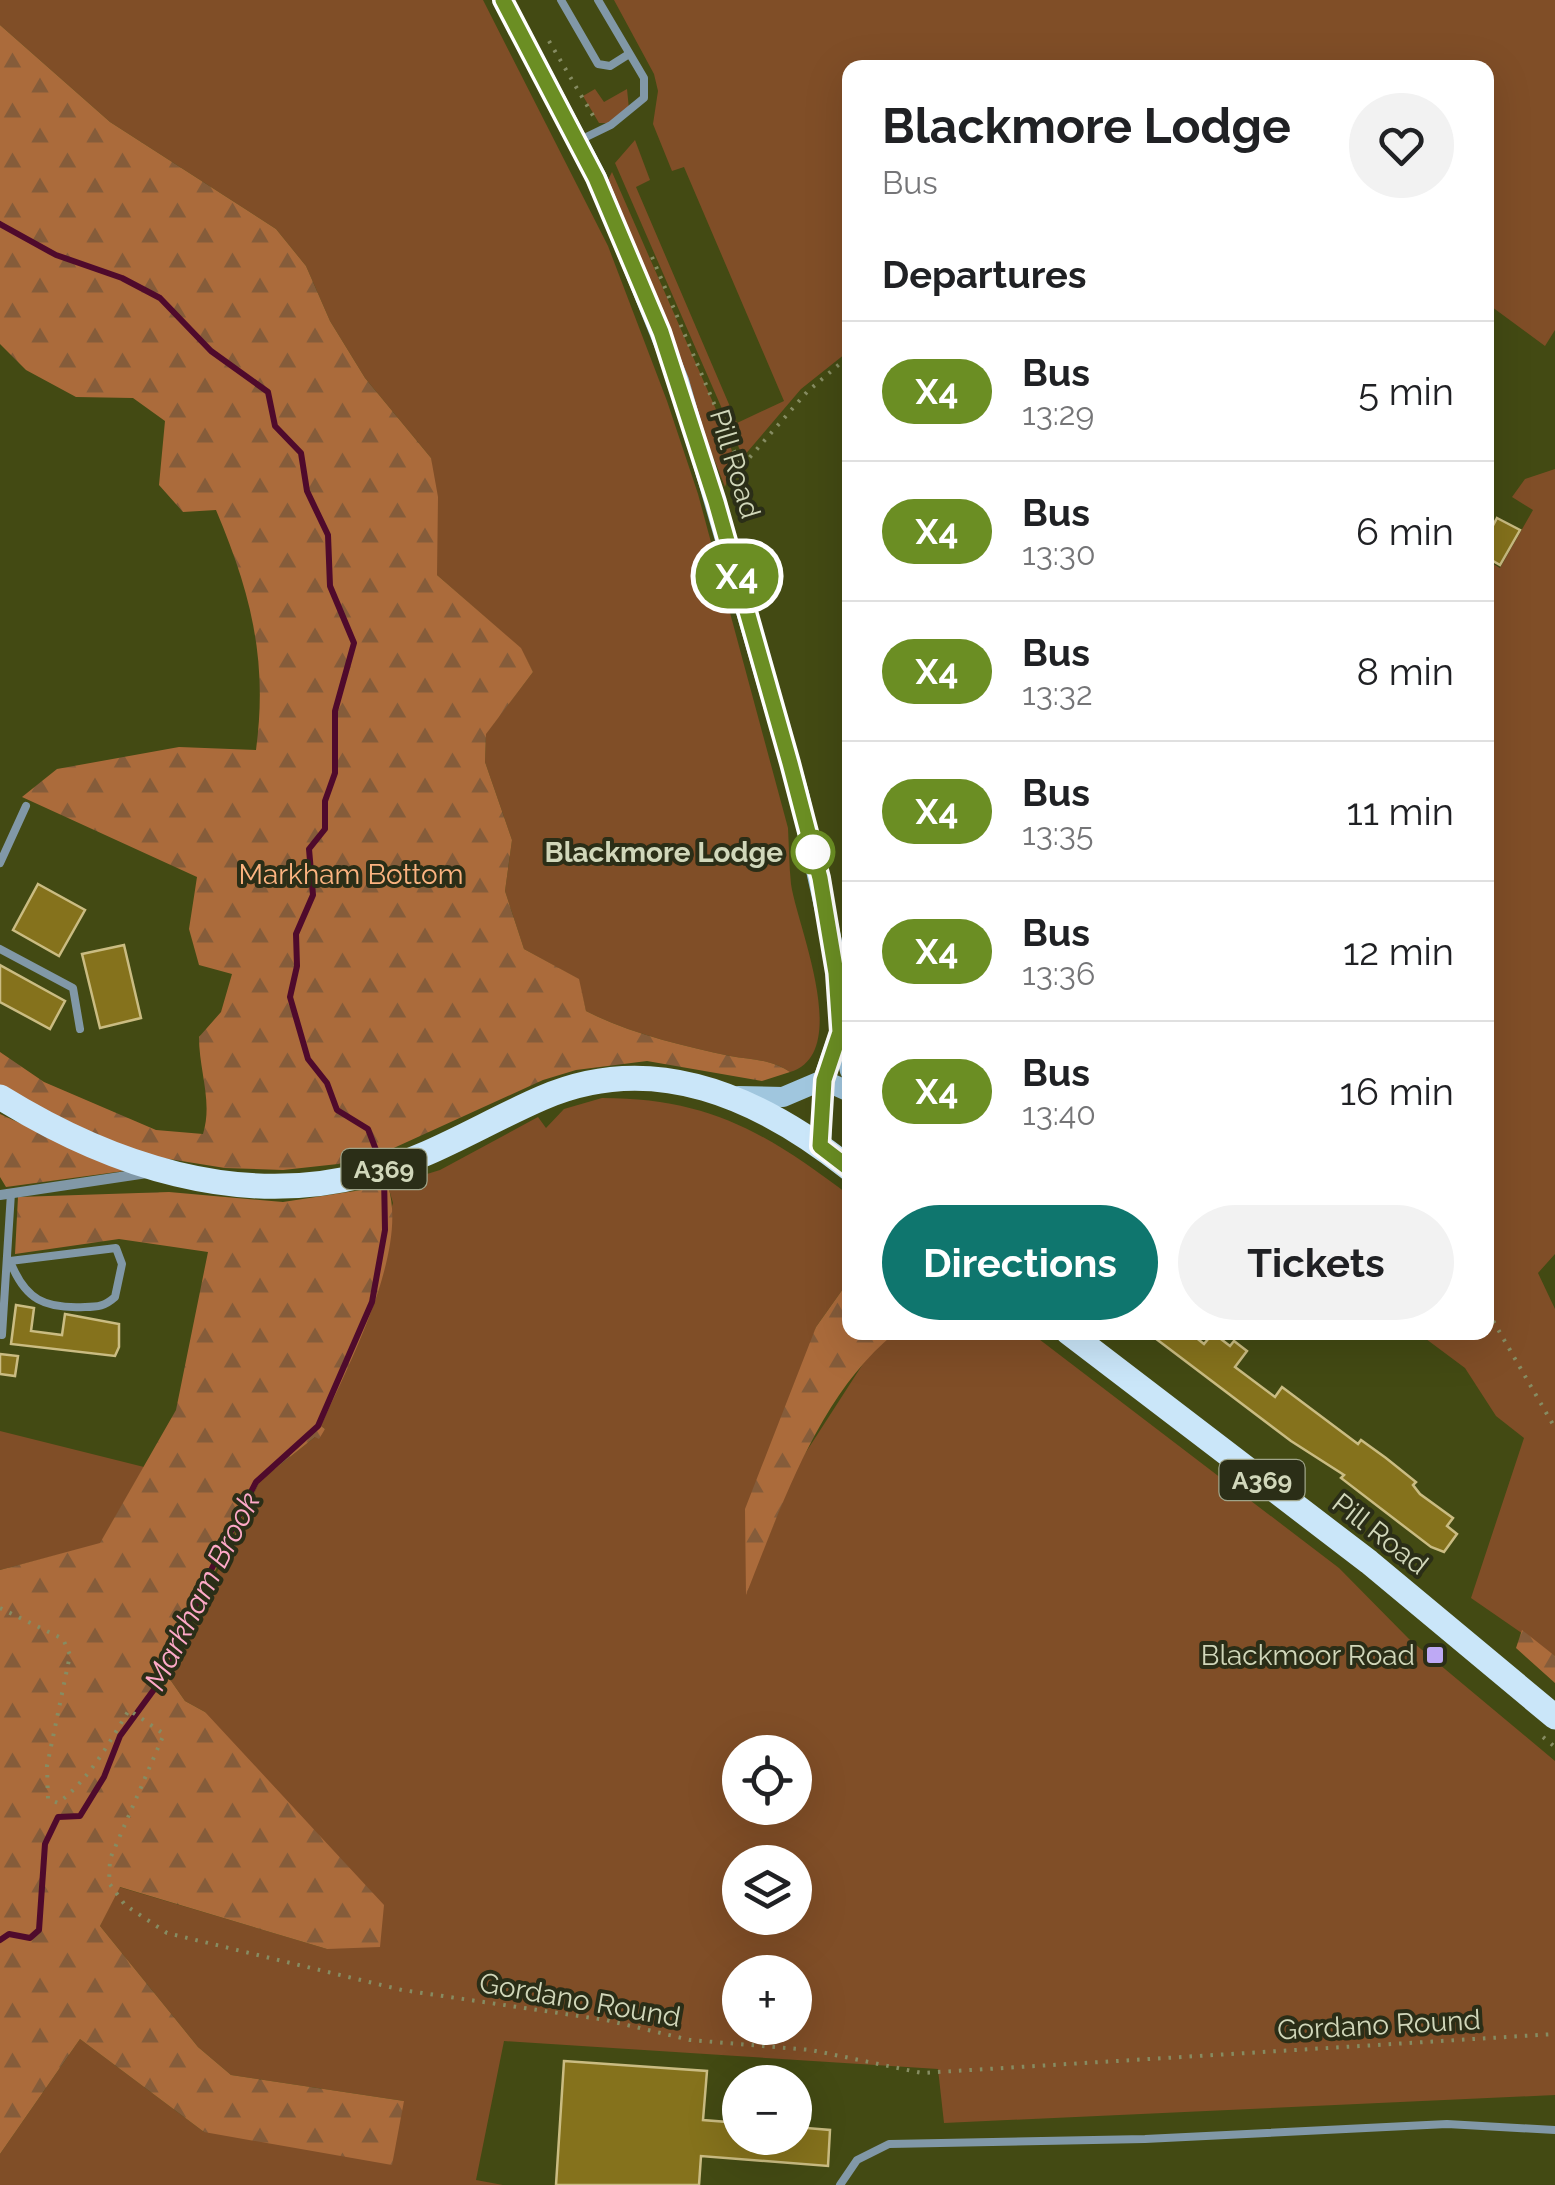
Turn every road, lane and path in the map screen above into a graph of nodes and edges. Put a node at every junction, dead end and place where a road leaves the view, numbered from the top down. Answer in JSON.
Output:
{"nodes":[{"id":1,"x":503,"y":0,"type":"edge"},
{"id":2,"x":561,"y":0,"type":"edge"},
{"id":3,"x":598,"y":0,"type":"edge"},
{"id":4,"x":630,"y":54,"type":"junction"},
{"id":5,"x":578,"y":141,"type":"junction"},
{"id":6,"x":842,"y":362,"type":"edge"},
{"id":7,"x":740,"y":464,"type":"dead end"},
{"id":8,"x":26,"y":806,"type":"dead end"},
{"id":9,"x":0,"y":863,"type":"edge"},
{"id":10,"x":0,"y":950,"type":"edge"},
{"id":11,"x":80,"y":1029,"type":"dead end"},
{"id":12,"x":840,"y":1032,"type":"junction"},
{"id":13,"x":842,"y":1040,"type":"edge"},
{"id":14,"x":824,"y":1080,"type":"junction"},
{"id":15,"x":842,"y":1088,"type":"edge"},
{"id":16,"x":738,"y":1096,"type":"junction"},
{"id":17,"x":0,"y":1097,"type":"edge"},
{"id":18,"x":840,"y":1156,"type":"edge"},
{"id":19,"x":157,"y":1171,"type":"junction"},
{"id":20,"x":6,"y":1194,"type":"edge"},
{"id":21,"x":10,"y":1262,"type":"junction"},
{"id":22,"x":1494,"y":1322,"type":"edge"},
{"id":23,"x":2,"y":1335,"type":"edge"},
{"id":24,"x":1078,"y":1340,"type":"edge"},
{"id":25,"x":1555,"y":1428,"type":"edge"},
{"id":26,"x":0,"y":1608,"type":"edge"},
{"id":27,"x":1555,"y":1718,"type":"edge"},
{"id":28,"x":1555,"y":2034,"type":"edge"},
{"id":29,"x":1555,"y":2130,"type":"edge"},
{"id":30,"x":843,"y":2182,"type":"edge"}],
"edges":[{"from":1,"to":5,"type":"street","name":"Pill Road"},
{"from":2,"to":4,"type":"lane"},
{"from":3,"to":4,"type":"lane"},
{"from":4,"to":5,"type":"lane"},
{"from":5,"to":12,"type":"street","name":"Pill Road"},
{"from":6,"to":7,"type":"path"},
{"from":8,"to":9,"type":"lane"},
{"from":10,"to":11,"type":"lane"},
{"from":12,"to":13,"type":"street","name":"Pill Road"},
{"from":12,"to":14,"type":"street","name":"Pill Road"},
{"from":14,"to":15,"type":"street"},
{"from":14,"to":16,"type":"street"},
{"from":14,"to":18,"type":"street","name":"Pill Road"},
{"from":16,"to":18,"type":"main road","number":"A369"},
{"from":16,"to":19,"type":"main road","number":"A369"},
{"from":17,"to":19,"type":"main road","number":"A369"},
{"from":19,"to":20,"type":"street"},
{"from":20,"to":21,"type":"lane"},
{"from":21,"to":21,"type":"lane"},
{"from":21,"to":23,"type":"lane"},
{"from":22,"to":25,"type":"path"},
{"from":24,"to":27,"type":"main road","name":"Pill Road","number":"A369"},
{"from":26,"to":28,"type":"path","name":"Gordano Round"},
{"from":29,"to":30,"type":"lane"}]}
